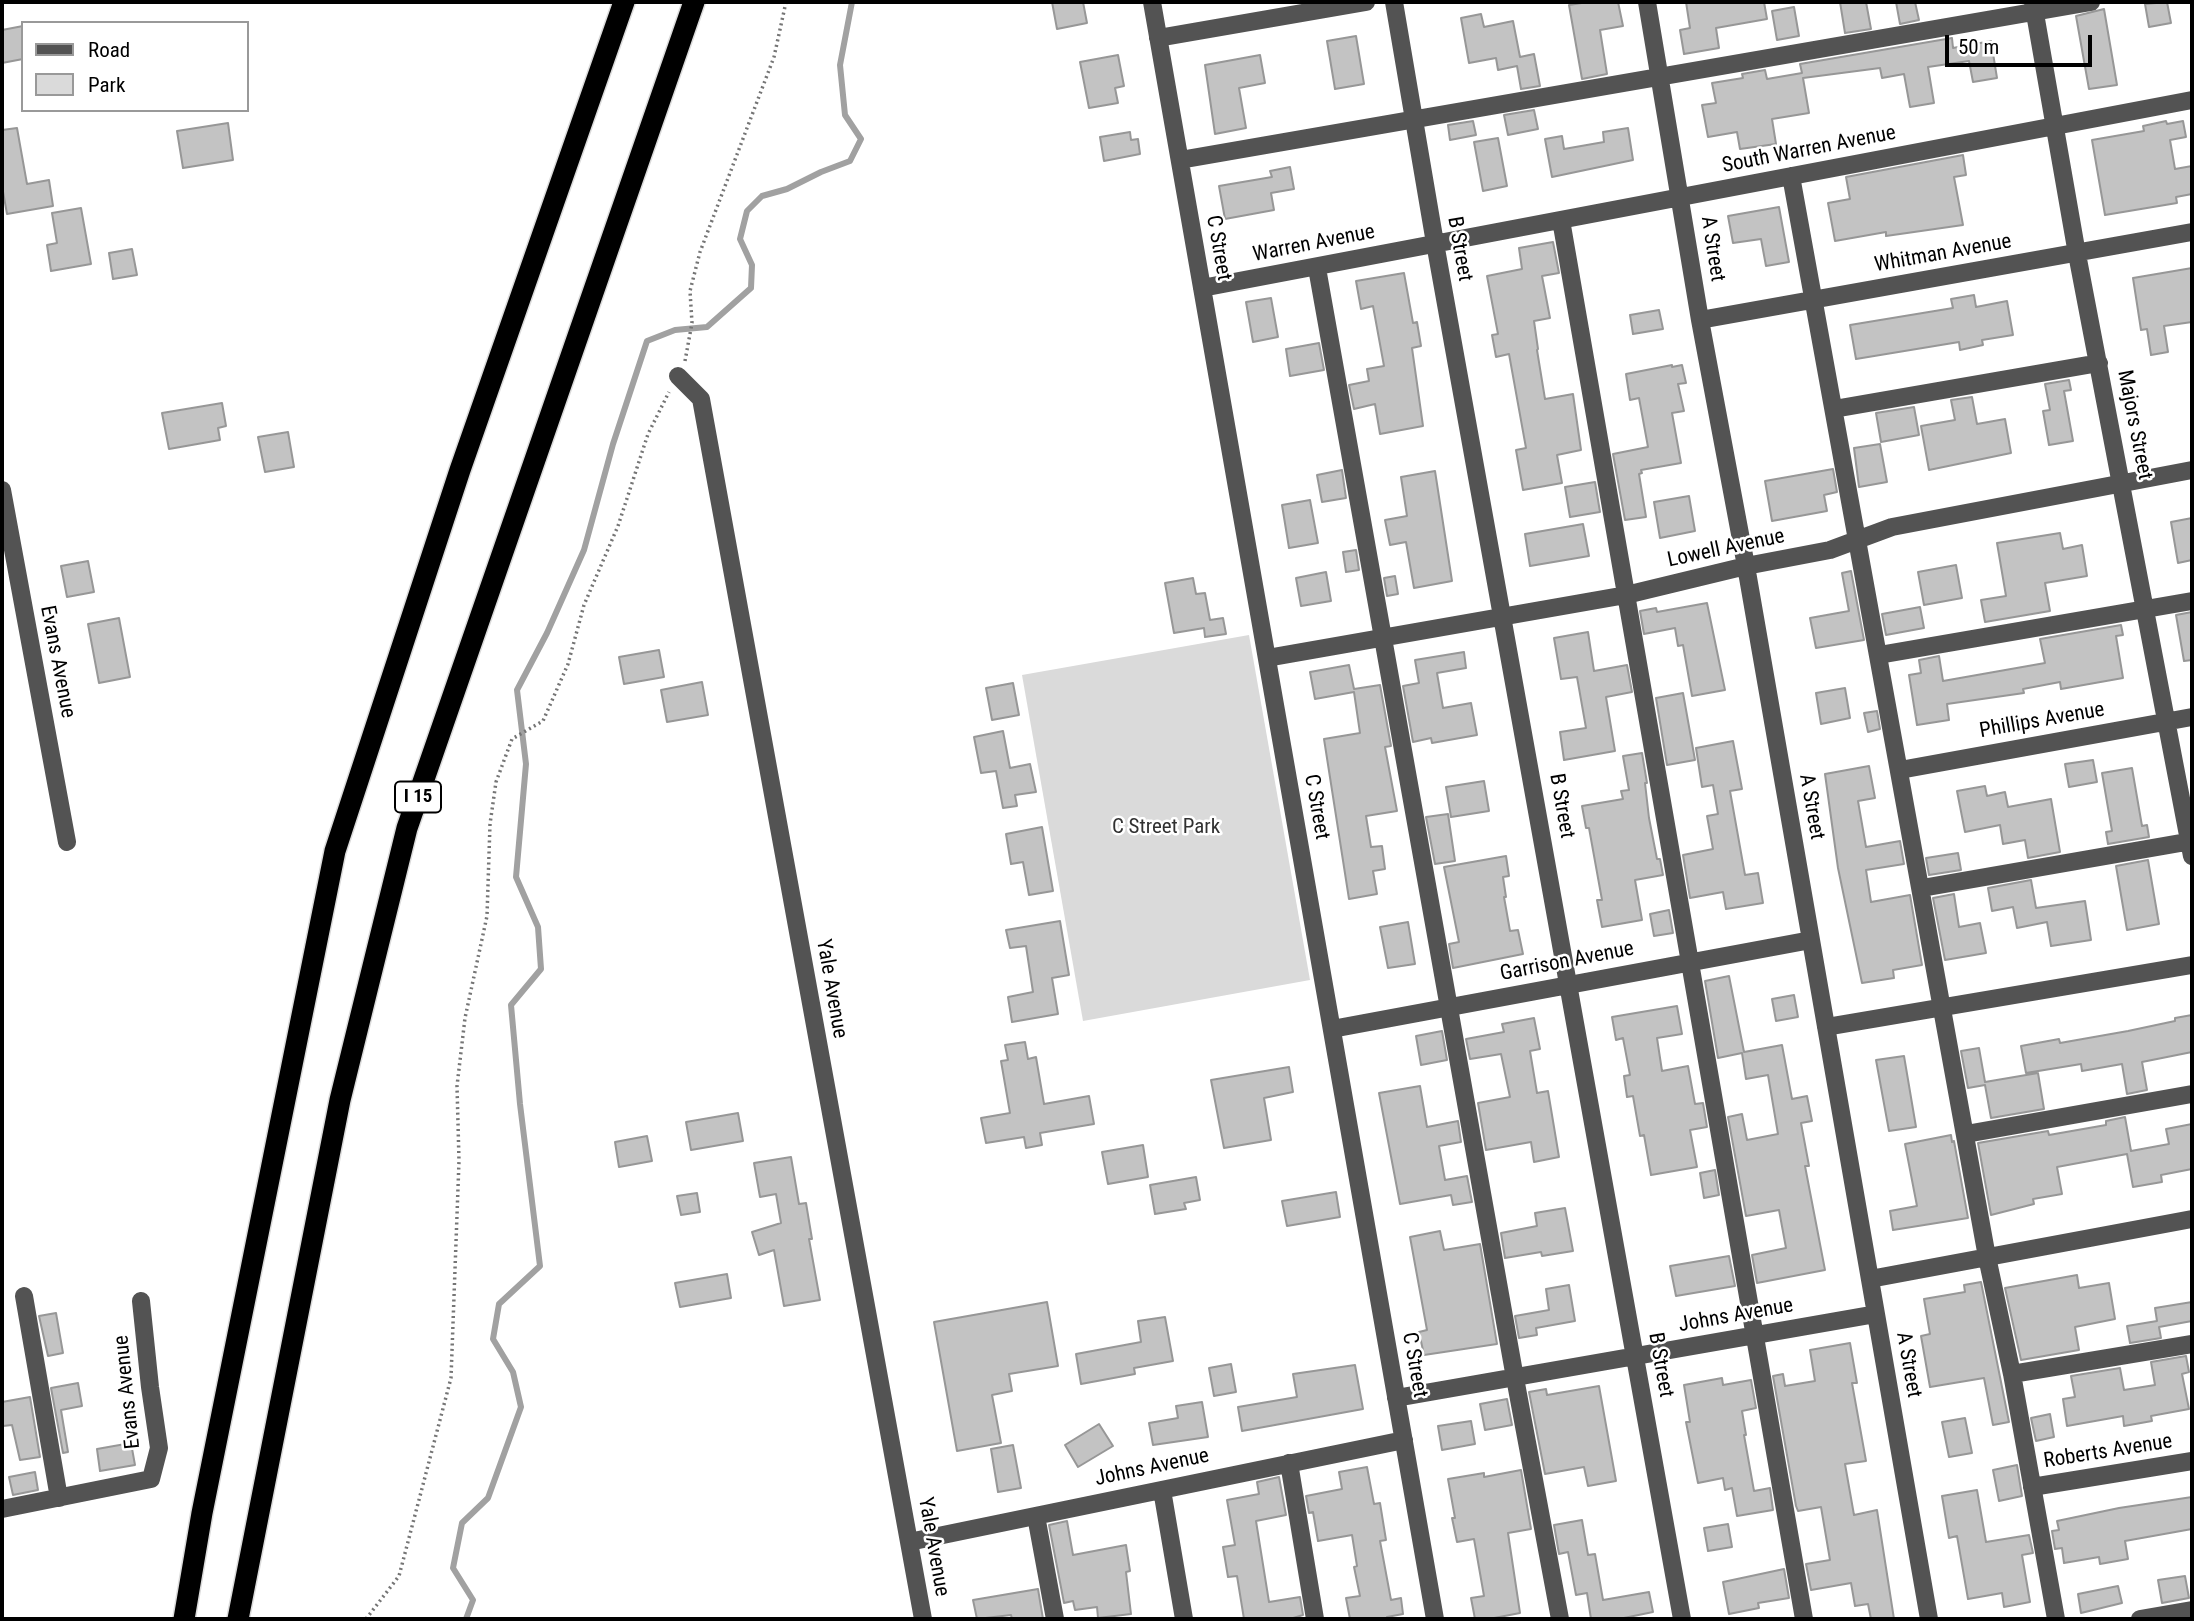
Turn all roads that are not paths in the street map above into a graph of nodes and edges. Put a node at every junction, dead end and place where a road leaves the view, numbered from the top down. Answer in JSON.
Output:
{"nodes":[{"id":1,"x":624,"y":2,"type":"edge"},
{"id":2,"x":694,"y":2,"type":"edge"},
{"id":3,"x":1152,"y":2,"type":"edge"},
{"id":4,"x":1366,"y":2,"type":"edge"},
{"id":5,"x":1394,"y":2,"type":"edge"},
{"id":6,"x":1647,"y":2,"type":"edge"},
{"id":7,"x":2091,"y":2,"type":"edge"},
{"id":8,"x":2034,"y":7,"type":"edge"},
{"id":9,"x":1158,"y":38,"type":"junction"},
{"id":10,"x":1660,"y":76,"type":"junction"},
{"id":11,"x":2192,"y":100,"type":"edge"},
{"id":12,"x":1414,"y":120,"type":"junction"},
{"id":13,"x":2054,"y":127,"type":"junction"},
{"id":14,"x":1180,"y":160,"type":"junction"},
{"id":15,"x":1791,"y":176,"type":"junction"},
{"id":16,"x":1682,"y":198,"type":"junction"},
{"id":17,"x":1561,"y":220,"type":"junction"},
{"id":18,"x":2192,"y":232,"type":"edge"},
{"id":19,"x":1435,"y":243,"type":"junction"},
{"id":20,"x":2077,"y":254,"type":"junction"},
{"id":21,"x":1317,"y":268,"type":"junction"},
{"id":22,"x":1202,"y":288,"type":"junction"},
{"id":23,"x":1814,"y":300,"type":"junction"},
{"id":24,"x":1700,"y":320,"type":"junction"},
{"id":25,"x":2099,"y":363,"type":"junction"},
{"id":26,"x":678,"y":376,"type":"road end"},
{"id":27,"x":1834,"y":408,"type":"junction"},
{"id":28,"x":2192,"y":470,"type":"edge"},
{"id":29,"x":2122,"y":481,"type":"junction"},
{"id":30,"x":2,"y":490,"type":"edge"},
{"id":31,"x":1858,"y":539,"type":"junction"},
{"id":32,"x":1746,"y":566,"type":"junction"},
{"id":33,"x":1626,"y":595,"type":"junction"},
{"id":34,"x":2192,"y":601,"type":"edge"},
{"id":35,"x":2146,"y":610,"type":"junction"},
{"id":36,"x":1504,"y":616,"type":"junction"},
{"id":37,"x":1382,"y":638,"type":"junction"},
{"id":38,"x":1879,"y":654,"type":"junction"},
{"id":39,"x":1267,"y":658,"type":"junction"},
{"id":40,"x":2192,"y":717,"type":"edge"},
{"id":41,"x":2167,"y":721,"type":"junction"},
{"id":42,"x":1900,"y":770,"type":"junction"},
{"id":43,"x":67,"y":842,"type":"dead end"},
{"id":44,"x":2191,"y":846,"type":"edge"},
{"id":45,"x":1922,"y":888,"type":"junction"},
{"id":46,"x":1811,"y":940,"type":"junction"},
{"id":47,"x":1690,"y":962,"type":"junction"},
{"id":48,"x":2192,"y":965,"type":"edge"},
{"id":49,"x":1569,"y":985,"type":"junction"},
{"id":50,"x":1449,"y":1007,"type":"junction"},
{"id":51,"x":1944,"y":1009,"type":"junction"},
{"id":52,"x":1826,"y":1027,"type":"junction"},
{"id":53,"x":1332,"y":1029,"type":"junction"},
{"id":54,"x":2192,"y":1094,"type":"edge"},
{"id":55,"x":1966,"y":1134,"type":"junction"},
{"id":56,"x":2192,"y":1219,"type":"edge"},
{"id":57,"x":1987,"y":1257,"type":"junction"},
{"id":58,"x":1870,"y":1279,"type":"junction"},
{"id":59,"x":24,"y":1297,"type":"dead end"},
{"id":60,"x":141,"y":1301,"type":"dead end"},
{"id":61,"x":1876,"y":1314,"type":"junction"},
{"id":62,"x":1755,"y":1336,"type":"junction"},
{"id":63,"x":2192,"y":1344,"type":"edge"},
{"id":64,"x":1635,"y":1357,"type":"junction"},
{"id":65,"x":2012,"y":1374,"type":"junction"},
{"id":66,"x":1515,"y":1378,"type":"junction"},
{"id":67,"x":1396,"y":1398,"type":"junction"},
{"id":68,"x":1404,"y":1440,"type":"junction"},
{"id":69,"x":2192,"y":1461,"type":"edge"},
{"id":70,"x":1289,"y":1464,"type":"junction"},
{"id":71,"x":2032,"y":1487,"type":"junction"},
{"id":72,"x":1162,"y":1490,"type":"junction"},
{"id":73,"x":59,"y":1498,"type":"junction"},
{"id":74,"x":2,"y":1509,"type":"edge"},
{"id":75,"x":1036,"y":1516,"type":"junction"},
{"id":76,"x":909,"y":1542,"type":"junction"},
{"id":77,"x":2192,"y":1610,"type":"edge"},
{"id":78,"x":184,"y":1619,"type":"edge"},
{"id":79,"x":237,"y":1619,"type":"edge"},
{"id":80,"x":923,"y":1619,"type":"edge"},
{"id":81,"x":1055,"y":1619,"type":"edge"},
{"id":82,"x":1184,"y":1619,"type":"edge"},
{"id":83,"x":1315,"y":1619,"type":"edge"},
{"id":84,"x":1435,"y":1619,"type":"edge"},
{"id":85,"x":1560,"y":1619,"type":"edge"},
{"id":86,"x":1682,"y":1619,"type":"edge"},
{"id":87,"x":1804,"y":1619,"type":"edge"},
{"id":88,"x":1929,"y":1619,"type":"edge"},
{"id":89,"x":2056,"y":1619,"type":"edge"},
{"id":90,"x":2140,"y":1619,"type":"edge"}],
"edges":[{"from":1,"to":78,"type":"highway"},
{"from":2,"to":79,"type":"highway","number":"I 15"},
{"from":3,"to":9,"type":"street","name":"C Street"},
{"from":4,"to":9,"type":"street"},
{"from":5,"to":12,"type":"street","name":"B Street"},
{"from":6,"to":10,"type":"street","name":"A Street"},
{"from":7,"to":8,"type":"street"},
{"from":8,"to":10,"type":"street"},
{"from":8,"to":13,"type":"street","name":"Majors Street"},
{"from":9,"to":14,"type":"street","name":"C Street"},
{"from":10,"to":12,"type":"street"},
{"from":10,"to":16,"type":"street","name":"A Street"},
{"from":11,"to":13,"type":"street","name":"South Warren Avenue"},
{"from":12,"to":14,"type":"street"},
{"from":12,"to":19,"type":"street","name":"B Street"},
{"from":13,"to":15,"type":"street","name":"South Warren Avenue"},
{"from":13,"to":20,"type":"street","name":"Majors Street"},
{"from":14,"to":22,"type":"street","name":"C Street"},
{"from":15,"to":16,"type":"street","name":"South Warren Avenue"},
{"from":15,"to":23,"type":"street"},
{"from":16,"to":17,"type":"street","name":"South Warren Avenue"},
{"from":16,"to":24,"type":"street","name":"A Street"},
{"from":17,"to":19,"type":"street","name":"South Warren Avenue"},
{"from":17,"to":33,"type":"street"},
{"from":18,"to":20,"type":"street","name":"Whitman Avenue"},
{"from":19,"to":21,"type":"street","name":"Warren Avenue"},
{"from":19,"to":36,"type":"street","name":"B Street"},
{"from":20,"to":23,"type":"street","name":"Whitman Avenue"},
{"from":20,"to":25,"type":"street","name":"Majors Street"},
{"from":21,"to":22,"type":"street","name":"Warren Avenue"},
{"from":21,"to":37,"type":"street"},
{"from":22,"to":39,"type":"street","name":"C Street"},
{"from":23,"to":24,"type":"street","name":"Whitman Avenue"},
{"from":23,"to":27,"type":"street"},
{"from":24,"to":32,"type":"street","name":"A Street"},
{"from":25,"to":27,"type":"street"},
{"from":25,"to":29,"type":"street","name":"Majors Street"},
{"from":26,"to":76,"type":"street","name":"Yale Avenue"},
{"from":27,"to":31,"type":"street"},
{"from":28,"to":29,"type":"street","name":"Lowell Avenue"},
{"from":29,"to":31,"type":"street","name":"Lowell Avenue"},
{"from":29,"to":35,"type":"street","name":"Majors Street"},
{"from":30,"to":43,"type":"street","name":"Evans Avenue"},
{"from":31,"to":32,"type":"street","name":"Lowell Avenue"},
{"from":31,"to":38,"type":"street"},
{"from":32,"to":33,"type":"street","name":"Lowell Avenue"},
{"from":32,"to":46,"type":"street","name":"A Street"},
{"from":33,"to":36,"type":"street","name":"Lowell Avenue"},
{"from":33,"to":47,"type":"street"},
{"from":34,"to":35,"type":"street"},
{"from":35,"to":38,"type":"street"},
{"from":35,"to":41,"type":"street","name":"Majors Street"},
{"from":36,"to":37,"type":"street","name":"Lowell Avenue"},
{"from":36,"to":49,"type":"street","name":"B Street"},
{"from":37,"to":39,"type":"street","name":"Lowell Avenue"},
{"from":37,"to":50,"type":"street"},
{"from":38,"to":42,"type":"street"},
{"from":39,"to":53,"type":"street","name":"C Street"},
{"from":40,"to":41,"type":"street","name":"Phillips Avenue"},
{"from":41,"to":42,"type":"street","name":"Phillips Avenue"},
{"from":41,"to":44,"type":"street","name":"Majors Street"},
{"from":42,"to":45,"type":"street"},
{"from":44,"to":45,"type":"street"},
{"from":45,"to":51,"type":"street"},
{"from":46,"to":47,"type":"street","name":"Garrison Avenue"},
{"from":46,"to":52,"type":"street","name":"A Street"},
{"from":47,"to":49,"type":"street","name":"Garrison Avenue"},
{"from":47,"to":62,"type":"street"},
{"from":48,"to":51,"type":"street"},
{"from":49,"to":50,"type":"street","name":"Garrison Avenue"},
{"from":49,"to":64,"type":"street","name":"B Street"},
{"from":50,"to":53,"type":"street","name":"Garrison Avenue"},
{"from":50,"to":66,"type":"street"},
{"from":51,"to":52,"type":"street"},
{"from":51,"to":55,"type":"street"},
{"from":52,"to":58,"type":"street","name":"A Street"},
{"from":53,"to":67,"type":"street","name":"C Street"},
{"from":54,"to":55,"type":"street"},
{"from":55,"to":57,"type":"street"},
{"from":56,"to":57,"type":"street"},
{"from":57,"to":58,"type":"street"},
{"from":57,"to":65,"type":"street"},
{"from":58,"to":61,"type":"street","name":"A Street"},
{"from":59,"to":73,"type":"street"},
{"from":60,"to":73,"type":"street","name":"Evans Avenue"},
{"from":61,"to":62,"type":"street","name":"Johns Avenue"},
{"from":61,"to":88,"type":"street","name":"A Street"},
{"from":62,"to":64,"type":"street","name":"Johns Avenue"},
{"from":62,"to":87,"type":"street"},
{"from":63,"to":65,"type":"street"},
{"from":64,"to":66,"type":"street","name":"Johns Avenue"},
{"from":64,"to":86,"type":"street","name":"B Street"},
{"from":65,"to":71,"type":"street"},
{"from":66,"to":67,"type":"street","name":"Johns Avenue"},
{"from":66,"to":85,"type":"street"},
{"from":67,"to":68,"type":"street","name":"C Street"},
{"from":68,"to":70,"type":"street","name":"Johns Avenue"},
{"from":68,"to":84,"type":"street","name":"C Street"},
{"from":69,"to":71,"type":"street","name":"Roberts Avenue"},
{"from":70,"to":72,"type":"street","name":"Johns Avenue"},
{"from":70,"to":83,"type":"street"},
{"from":71,"to":89,"type":"street"},
{"from":72,"to":75,"type":"street","name":"Johns Avenue"},
{"from":72,"to":82,"type":"street"},
{"from":73,"to":74,"type":"street"},
{"from":75,"to":76,"type":"street","name":"Johns Avenue"},
{"from":75,"to":81,"type":"street"},
{"from":76,"to":80,"type":"street","name":"Yale Avenue"},
{"from":77,"to":90,"type":"street"}]}
